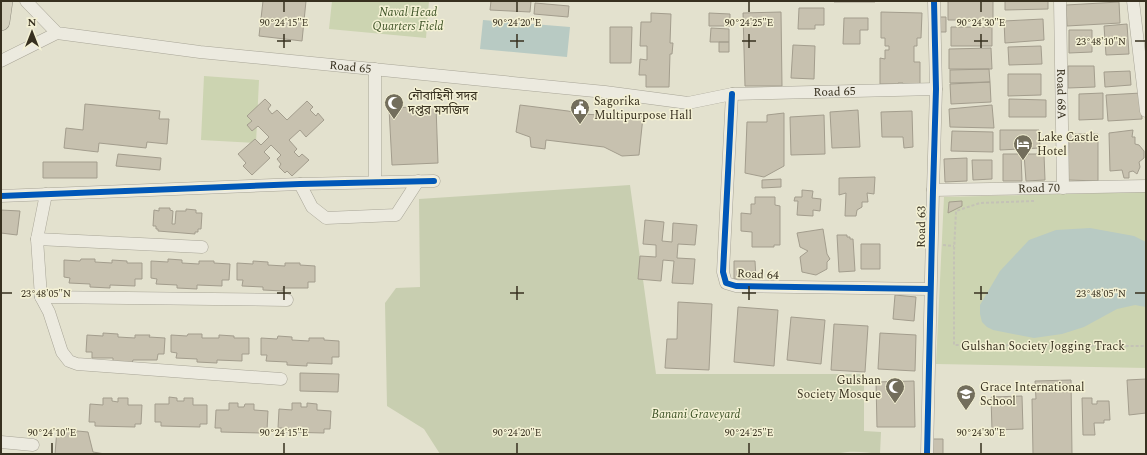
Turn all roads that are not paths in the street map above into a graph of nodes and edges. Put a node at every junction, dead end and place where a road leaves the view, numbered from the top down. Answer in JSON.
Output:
{"nodes":[{"id":1,"x":4,"y":1,"type":"edge"},
{"id":2,"x":26,"y":1,"type":"edge"},
{"id":3,"x":934,"y":1,"type":"edge"},
{"id":4,"x":1060,"y":1,"type":"edge"},
{"id":5,"x":1133,"y":1,"type":"edge"},
{"id":6,"x":1,"y":22,"type":"edge"},
{"id":7,"x":57,"y":33,"type":"junction"},
{"id":8,"x":1,"y":61,"type":"edge"},
{"id":9,"x":375,"y":69,"type":"junction"},
{"id":10,"x":1144,"y":75,"type":"edge"},
{"id":11,"x":936,"y":89,"type":"junction"},
{"id":12,"x":732,"y":94,"type":"junction"},
{"id":13,"x":1146,"y":111,"type":"edge"},
{"id":14,"x":418,"y":181,"type":"junction"},
{"id":15,"x":434,"y":181,"type":"dead end"},
{"id":16,"x":375,"y":182,"type":"junction"},
{"id":17,"x":300,"y":184,"type":"junction"},
{"id":18,"x":1146,"y":186,"type":"edge"},
{"id":19,"x":1063,"y":188,"type":"junction"},
{"id":20,"x":933,"y":190,"type":"junction"},
{"id":21,"x":46,"y":194,"type":"junction"},
{"id":22,"x":1,"y":196,"type":"edge"},
{"id":23,"x":37,"y":240,"type":"junction"},
{"id":24,"x":202,"y":246,"type":"dead end"},
{"id":25,"x":930,"y":289,"type":"junction"},
{"id":26,"x":41,"y":297,"type":"junction"},
{"id":27,"x":287,"y":300,"type":"dead end"},
{"id":28,"x":281,"y":379,"type":"dead end"},
{"id":29,"x":1,"y":442,"type":"edge"},
{"id":30,"x":34,"y":445,"type":"dead end"},
{"id":31,"x":927,"y":454,"type":"edge"}],
"edges":[{"from":1,"to":6,"type":"highway"},
{"from":2,"to":7,"type":"street"},
{"from":3,"to":11,"type":"street","name":"Road 63"},
{"from":4,"to":19,"type":"street","name":"Road 68A"},
{"from":5,"to":10,"type":"street"},
{"from":7,"to":8,"type":"street"},
{"from":7,"to":9,"type":"street","name":"Road 65"},
{"from":9,"to":12,"type":"street","name":"Road 65"},
{"from":9,"to":16,"type":"street"},
{"from":10,"to":13,"type":"street"},
{"from":11,"to":12,"type":"street","name":"Road 65"},
{"from":11,"to":20,"type":"street","name":"Road 63"},
{"from":12,"to":25,"type":"street","name":"Road 64"},
{"from":14,"to":15,"type":"street"},
{"from":14,"to":16,"type":"street"},
{"from":14,"to":17,"type":"street"},
{"from":16,"to":17,"type":"street"},
{"from":17,"to":21,"type":"street"},
{"from":18,"to":19,"type":"street","name":"Road 70"},
{"from":19,"to":20,"type":"street","name":"Road 70"},
{"from":20,"to":25,"type":"street","name":"Road 63"},
{"from":21,"to":22,"type":"street"},
{"from":21,"to":23,"type":"street"},
{"from":23,"to":24,"type":"street"},
{"from":23,"to":26,"type":"street"},
{"from":25,"to":31,"type":"street","name":"Road 63"},
{"from":26,"to":27,"type":"street"},
{"from":26,"to":28,"type":"street"},
{"from":29,"to":30,"type":"street"}]}
